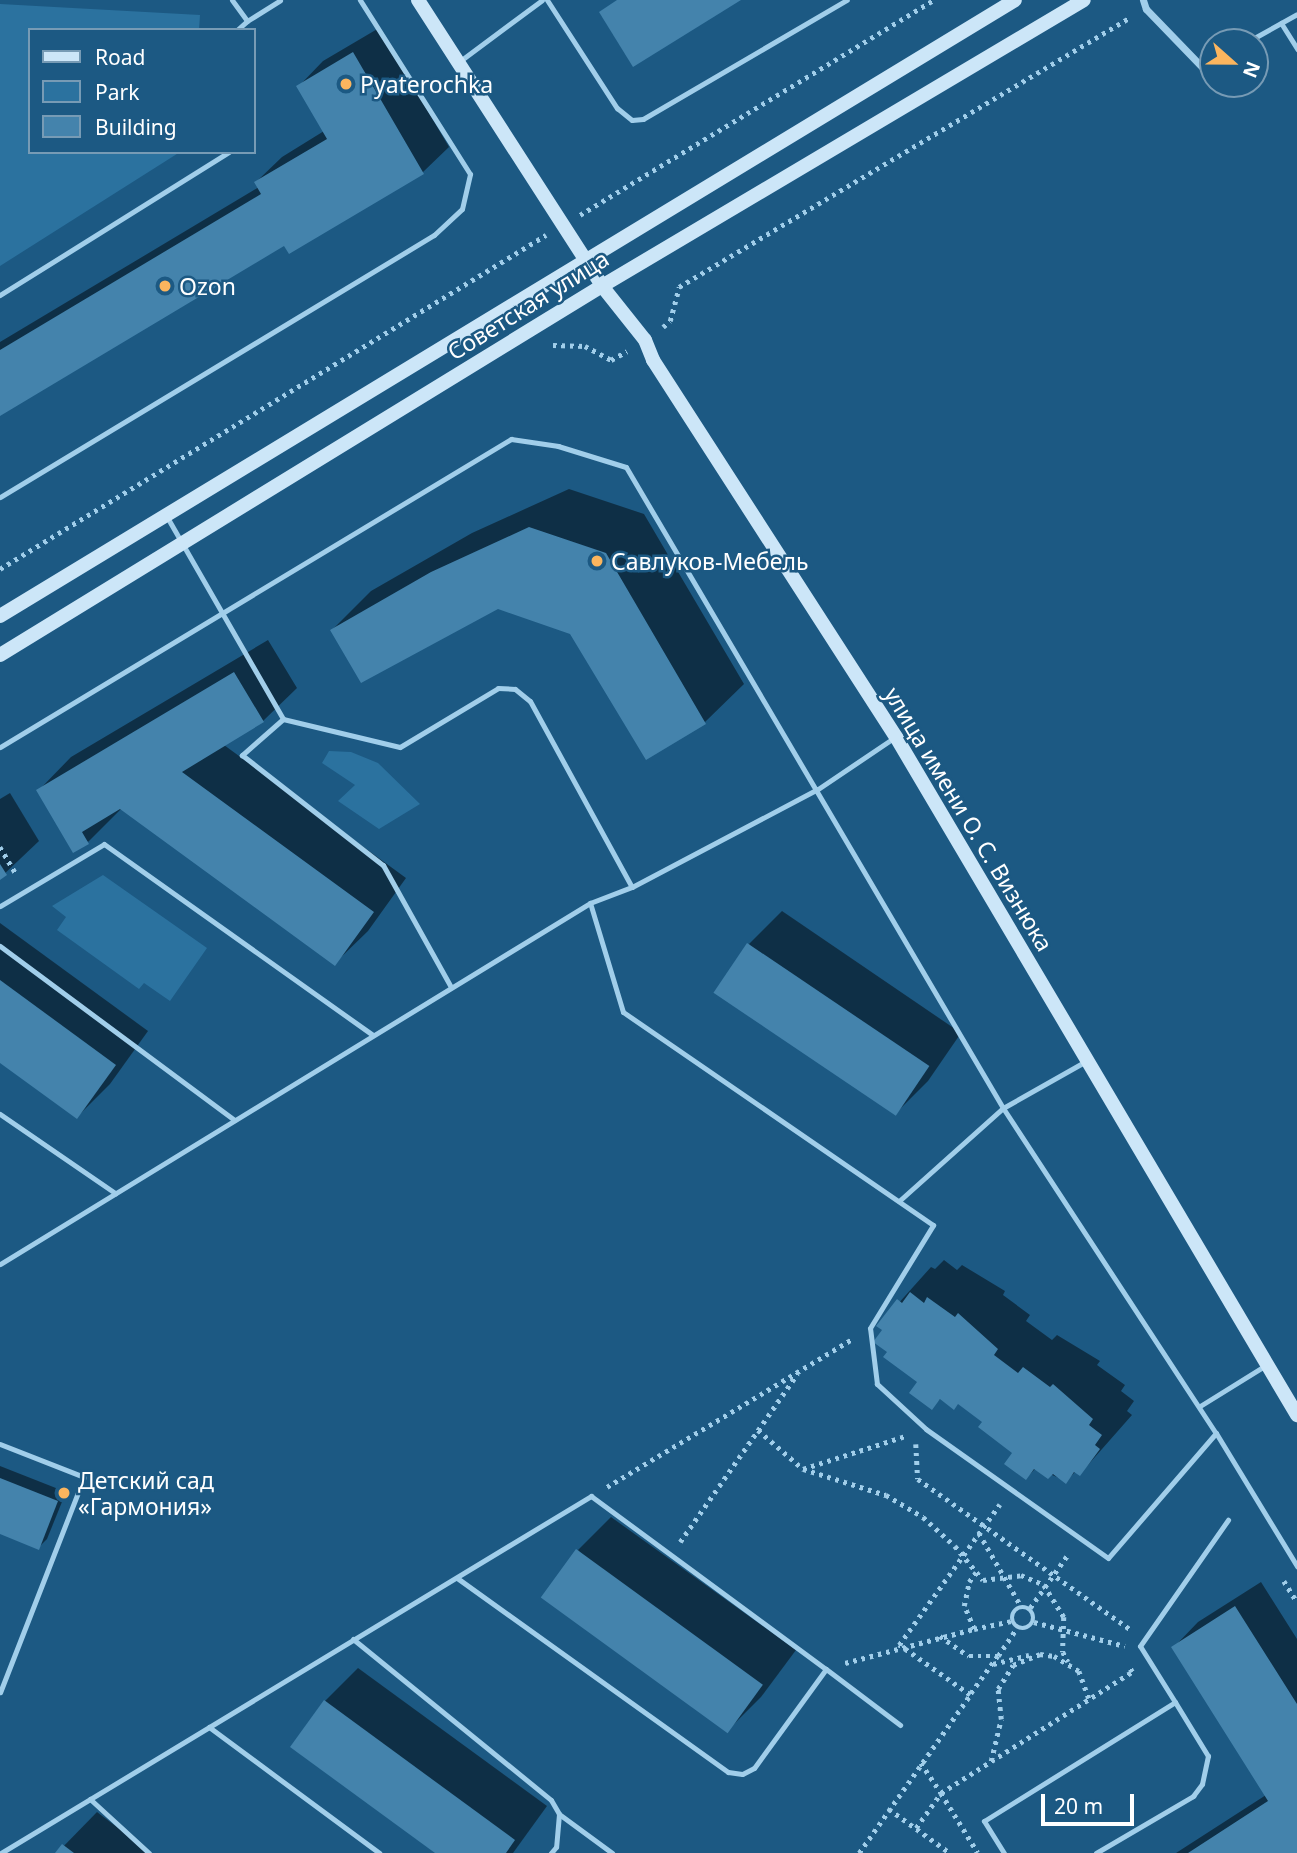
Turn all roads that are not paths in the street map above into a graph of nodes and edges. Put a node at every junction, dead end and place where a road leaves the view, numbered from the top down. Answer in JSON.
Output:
{"nodes":[{"id":1,"x":232,"y":0,"type":"edge"},
{"id":2,"x":280,"y":0,"type":"edge"},
{"id":3,"x":360,"y":0,"type":"edge"},
{"id":4,"x":418,"y":0,"type":"edge"},
{"id":5,"x":541,"y":0,"type":"edge"},
{"id":6,"x":547,"y":0,"type":"edge"},
{"id":7,"x":847,"y":0,"type":"edge"},
{"id":8,"x":1015,"y":0,"type":"edge"},
{"id":9,"x":1084,"y":0,"type":"edge"},
{"id":10,"x":1143,"y":0,"type":"edge"},
{"id":11,"x":1297,"y":14,"type":"edge"},
{"id":12,"x":247,"y":21,"type":"junction"},
{"id":13,"x":1281,"y":23,"type":"junction"},
{"id":14,"x":239,"y":28,"type":"edge"},
{"id":15,"x":1269,"y":30,"type":"edge"},
{"id":16,"x":1297,"y":49,"type":"edge"},
{"id":17,"x":459,"y":62,"type":"junction"},
{"id":18,"x":1199,"y":64,"type":"edge"},
{"id":19,"x":226,"y":154,"type":"edge"},
{"id":20,"x":585,"y":259,"type":"junction"},
{"id":21,"x":602,"y":286,"type":"junction"},
{"id":22,"x":0,"y":295,"type":"edge"},
{"id":23,"x":0,"y":497,"type":"edge"},
{"id":24,"x":167,"y":516,"type":"junction"},
{"id":25,"x":186,"y":545,"type":"junction"},
{"id":26,"x":222,"y":614,"type":"junction"},
{"id":27,"x":0,"y":616,"type":"edge"},
{"id":28,"x":0,"y":655,"type":"edge"},
{"id":29,"x":283,"y":719,"type":"junction"},
{"id":30,"x":895,"y":737,"type":"junction"},
{"id":31,"x":0,"y":747,"type":"edge"},
{"id":32,"x":818,"y":789,"type":"junction"},
{"id":33,"x":632,"y":887,"type":"junction"},
{"id":34,"x":590,"y":903,"type":"junction"},
{"id":35,"x":0,"y":906,"type":"edge"},
{"id":36,"x":0,"y":946,"type":"edge"},
{"id":37,"x":451,"y":987,"type":"junction"},
{"id":38,"x":373,"y":1035,"type":"junction"},
{"id":39,"x":1086,"y":1061,"type":"junction"},
{"id":40,"x":1003,"y":1108,"type":"junction"},
{"id":41,"x":0,"y":1114,"type":"edge"},
{"id":42,"x":234,"y":1121,"type":"junction"},
{"id":43,"x":115,"y":1193,"type":"junction"},
{"id":44,"x":899,"y":1200,"type":"junction"},
{"id":45,"x":0,"y":1264,"type":"edge"},
{"id":46,"x":1266,"y":1365,"type":"junction"},
{"id":47,"x":1200,"y":1406,"type":"junction"},
{"id":48,"x":1297,"y":1415,"type":"edge"},
{"id":49,"x":1216,"y":1433,"type":"junction"},
{"id":50,"x":0,"y":1444,"type":"edge"},
{"id":51,"x":1228,"y":1520,"type":"dead end"},
{"id":52,"x":1297,"y":1566,"type":"edge"},
{"id":53,"x":457,"y":1578,"type":"junction"},
{"id":54,"x":353,"y":1639,"type":"junction"},
{"id":55,"x":826,"y":1670,"type":"junction"},
{"id":56,"x":0,"y":1692,"type":"edge"},
{"id":57,"x":1175,"y":1702,"type":"junction"},
{"id":58,"x":900,"y":1725,"type":"dead end"},
{"id":59,"x":209,"y":1727,"type":"junction"},
{"id":60,"x":90,"y":1799,"type":"junction"},
{"id":61,"x":559,"y":1814,"type":"junction"},
{"id":62,"x":1,"y":1853,"type":"edge"},
{"id":63,"x":149,"y":1853,"type":"edge"},
{"id":64,"x":379,"y":1853,"type":"edge"},
{"id":65,"x":551,"y":1853,"type":"edge"},
{"id":66,"x":612,"y":1853,"type":"edge"},
{"id":67,"x":1004,"y":1853,"type":"edge"},
{"id":68,"x":1096,"y":1853,"type":"edge"}],
"edges":[{"from":1,"to":12,"type":"lane"},
{"from":2,"to":12,"type":"lane"},
{"from":3,"to":23,"type":"lane"},
{"from":4,"to":17,"type":"main road","name":"улица имени О. С. Визнюка"},
{"from":5,"to":17,"type":"lane"},
{"from":6,"to":7,"type":"lane"},
{"from":8,"to":20,"type":"main road","name":"Советская улица"},
{"from":9,"to":21,"type":"main road","name":"Советская улица"},
{"from":10,"to":18,"type":"street"},
{"from":11,"to":13,"type":"lane"},
{"from":12,"to":14,"type":"lane"},
{"from":13,"to":15,"type":"lane"},
{"from":13,"to":16,"type":"lane"},
{"from":17,"to":20,"type":"main road","name":"улица имени О. С. Визнюка"},
{"from":19,"to":22,"type":"lane"},
{"from":20,"to":21,"type":"main road","name":"улица имени О. С. Визнюка"},
{"from":20,"to":24,"type":"main road","name":"Советская улица"},
{"from":21,"to":25,"type":"main road","name":"Советская улица"},
{"from":21,"to":30,"type":"main road","name":"улица имени О. С. Визнюка"},
{"from":24,"to":25,"type":"lane"},
{"from":24,"to":27,"type":"main road","name":"Советская улица"},
{"from":25,"to":26,"type":"lane"},
{"from":25,"to":28,"type":"main road","name":"Советская улица"},
{"from":26,"to":29,"type":"lane"},
{"from":26,"to":31,"type":"lane"},
{"from":26,"to":32,"type":"lane"},
{"from":29,"to":33,"type":"lane"},
{"from":29,"to":37,"type":"lane"},
{"from":30,"to":32,"type":"lane"},
{"from":30,"to":39,"type":"main road","name":"улица имени О. С. Визнюка"},
{"from":32,"to":33,"type":"lane"},
{"from":32,"to":40,"type":"lane"},
{"from":33,"to":34,"type":"lane"},
{"from":34,"to":37,"type":"lane"},
{"from":34,"to":44,"type":"lane"},
{"from":35,"to":38,"type":"lane"},
{"from":36,"to":42,"type":"lane"},
{"from":37,"to":38,"type":"lane"},
{"from":38,"to":42,"type":"lane"},
{"from":39,"to":40,"type":"lane"},
{"from":39,"to":46,"type":"main road","name":"улица имени О. С. Визнюка"},
{"from":40,"to":44,"type":"lane"},
{"from":40,"to":47,"type":"lane"},
{"from":41,"to":43,"type":"lane"},
{"from":42,"to":43,"type":"lane"},
{"from":43,"to":45,"type":"lane"},
{"from":44,"to":49,"type":"lane"},
{"from":46,"to":47,"type":"lane"},
{"from":46,"to":48,"type":"main road","name":"улица имени О. С. Визнюка"},
{"from":47,"to":49,"type":"lane"},
{"from":49,"to":52,"type":"lane"},
{"from":50,"to":56,"type":"lane"},
{"from":51,"to":57,"type":"lane"},
{"from":53,"to":54,"type":"lane"},
{"from":53,"to":55,"type":"lane"},
{"from":53,"to":55,"type":"lane"},
{"from":54,"to":59,"type":"lane"},
{"from":54,"to":61,"type":"lane"},
{"from":55,"to":58,"type":"lane"},
{"from":57,"to":67,"type":"lane"},
{"from":57,"to":68,"type":"lane"},
{"from":59,"to":60,"type":"lane"},
{"from":59,"to":64,"type":"lane"},
{"from":60,"to":62,"type":"lane"},
{"from":60,"to":63,"type":"lane"},
{"from":61,"to":65,"type":"lane"},
{"from":61,"to":66,"type":"lane"}]}
